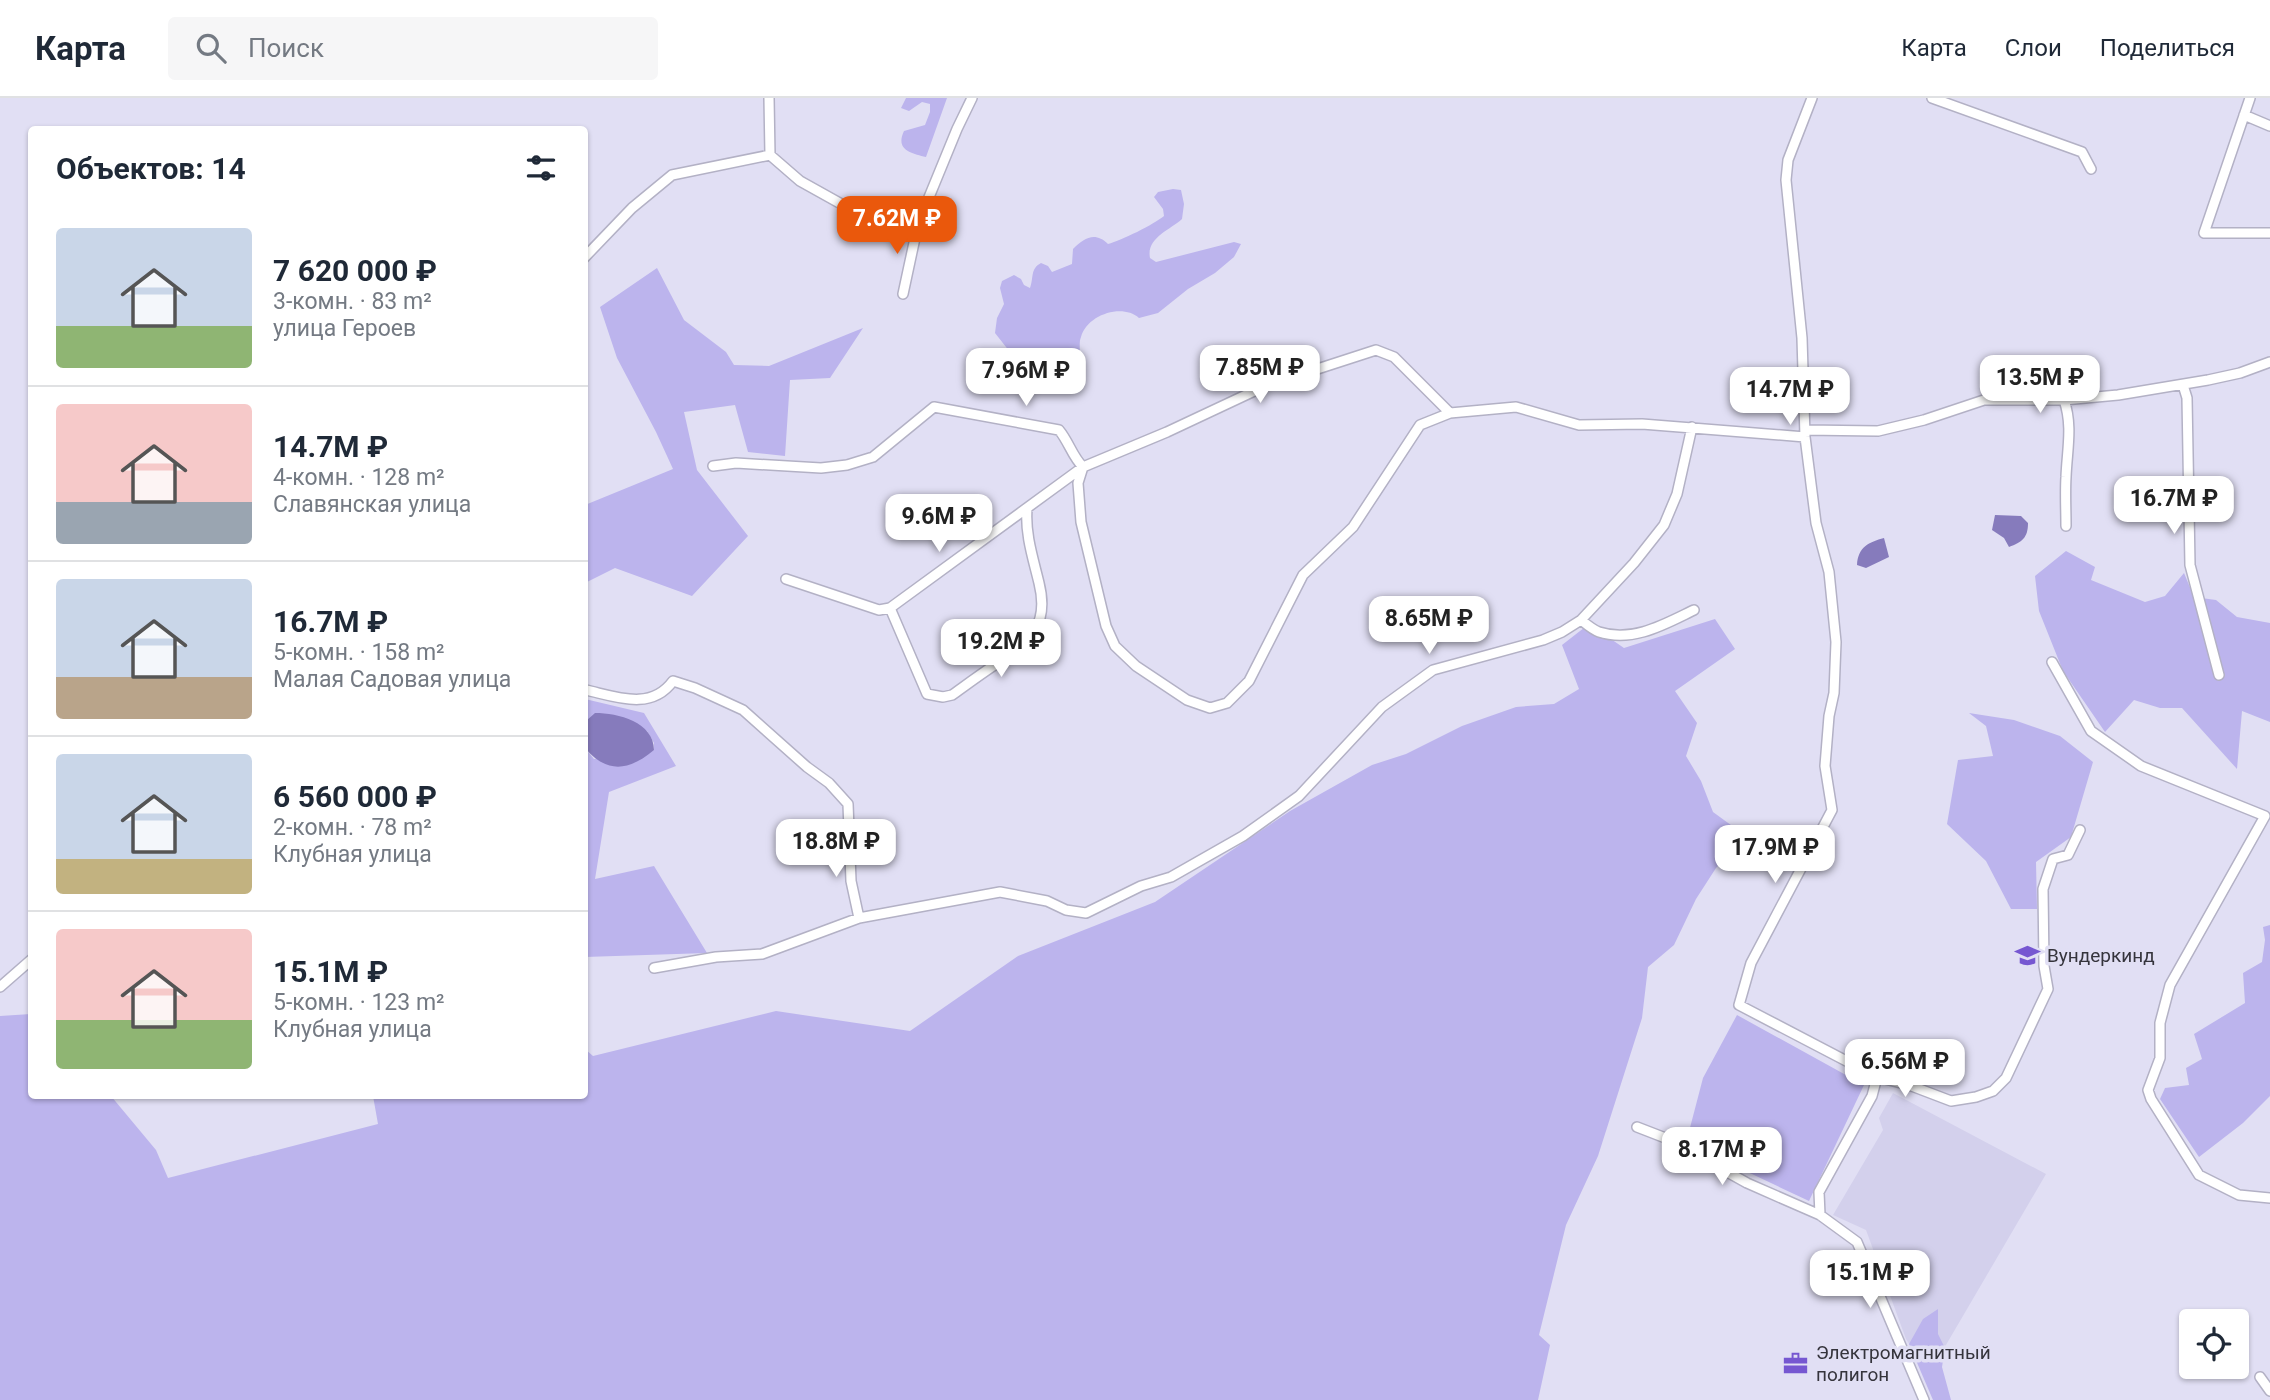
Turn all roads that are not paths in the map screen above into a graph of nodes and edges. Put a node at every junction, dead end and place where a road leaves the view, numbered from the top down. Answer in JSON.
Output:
{"nodes":[{"id":1,"x":769,"y":98,"type":"edge"},
{"id":2,"x":972,"y":98,"type":"edge"},
{"id":3,"x":1812,"y":98,"type":"edge"},
{"id":4,"x":1932,"y":98,"type":"edge"},
{"id":5,"x":2250,"y":98,"type":"edge"},
{"id":6,"x":2244,"y":115,"type":"junction"},
{"id":7,"x":2270,"y":126,"type":"edge"},
{"id":8,"x":770,"y":155,"type":"junction"},
{"id":9,"x":2091,"y":169,"type":"dead end"},
{"id":10,"x":918,"y":224,"type":"junction"},
{"id":11,"x":2270,"y":233,"type":"edge"},
{"id":12,"x":588,"y":254,"type":"edge"},
{"id":13,"x":903,"y":294,"type":"dead end"},
{"id":14,"x":2270,"y":362,"type":"edge"},
{"id":15,"x":2183,"y":385,"type":"junction"},
{"id":16,"x":2064,"y":400,"type":"junction"},
{"id":17,"x":1450,"y":413,"type":"junction"},
{"id":18,"x":1692,"y":428,"type":"junction"},
{"id":19,"x":1805,"y":433,"type":"junction"},
{"id":20,"x":713,"y":466,"type":"dead end"},
{"id":21,"x":1083,"y":467,"type":"junction"},
{"id":22,"x":1027,"y":509,"type":"junction"},
{"id":23,"x":2066,"y":526,"type":"dead end"},
{"id":24,"x":786,"y":579,"type":"dead end"},
{"id":25,"x":890,"y":608,"type":"junction"},
{"id":26,"x":1694,"y":610,"type":"dead end"},
{"id":27,"x":1581,"y":620,"type":"junction"},
{"id":28,"x":2052,"y":662,"type":"dead end"},
{"id":29,"x":2220,"y":676,"type":"dead end"},
{"id":30,"x":588,"y":691,"type":"edge"},
{"id":31,"x":2268,"y":817,"type":"edge"},
{"id":32,"x":2080,"y":830,"type":"dead end"},
{"id":33,"x":859,"y":918,"type":"junction"},
{"id":34,"x":28,"y":962,"type":"edge"},
{"id":35,"x":654,"y":968,"type":"dead end"},
{"id":36,"x":0,"y":987,"type":"edge"},
{"id":37,"x":1877,"y":1077,"type":"junction"},
{"id":38,"x":1637,"y":1127,"type":"dead end"},
{"id":39,"x":2270,"y":1198,"type":"edge"},
{"id":40,"x":1820,"y":1215,"type":"junction"},
{"id":41,"x":2260,"y":1377,"type":"dead end"},
{"id":42,"x":2270,"y":1391,"type":"edge"},
{"id":43,"x":1924,"y":1400,"type":"edge"}],
"edges":[{"from":1,"to":8,"type":"street"},
{"from":2,"to":10,"type":"street"},
{"from":3,"to":19,"type":"street"},
{"from":4,"to":9,"type":"street"},
{"from":5,"to":6,"type":"street"},
{"from":6,"to":7,"type":"street"},
{"from":6,"to":11,"type":"street"},
{"from":8,"to":10,"type":"street"},
{"from":8,"to":12,"type":"street"},
{"from":10,"to":13,"type":"street"},
{"from":14,"to":15,"type":"street"},
{"from":15,"to":16,"type":"street"},
{"from":15,"to":29,"type":"street"},
{"from":16,"to":19,"type":"street"},
{"from":16,"to":23,"type":"street"},
{"from":17,"to":18,"type":"street"},
{"from":17,"to":21,"type":"street"},
{"from":17,"to":21,"type":"street"},
{"from":18,"to":19,"type":"street"},
{"from":18,"to":27,"type":"street"},
{"from":19,"to":37,"type":"street"},
{"from":20,"to":21,"type":"street"},
{"from":21,"to":22,"type":"street"},
{"from":22,"to":25,"type":"street"},
{"from":22,"to":25,"type":"street"},
{"from":24,"to":25,"type":"street"},
{"from":26,"to":27,"type":"street"},
{"from":27,"to":33,"type":"street"},
{"from":28,"to":31,"type":"street"},
{"from":30,"to":33,"type":"street"},
{"from":31,"to":39,"type":"street"},
{"from":32,"to":37,"type":"street"},
{"from":33,"to":35,"type":"street"},
{"from":34,"to":36,"type":"street"},
{"from":37,"to":40,"type":"street"},
{"from":38,"to":40,"type":"street"},
{"from":40,"to":43,"type":"street"},
{"from":41,"to":42,"type":"street"}]}
